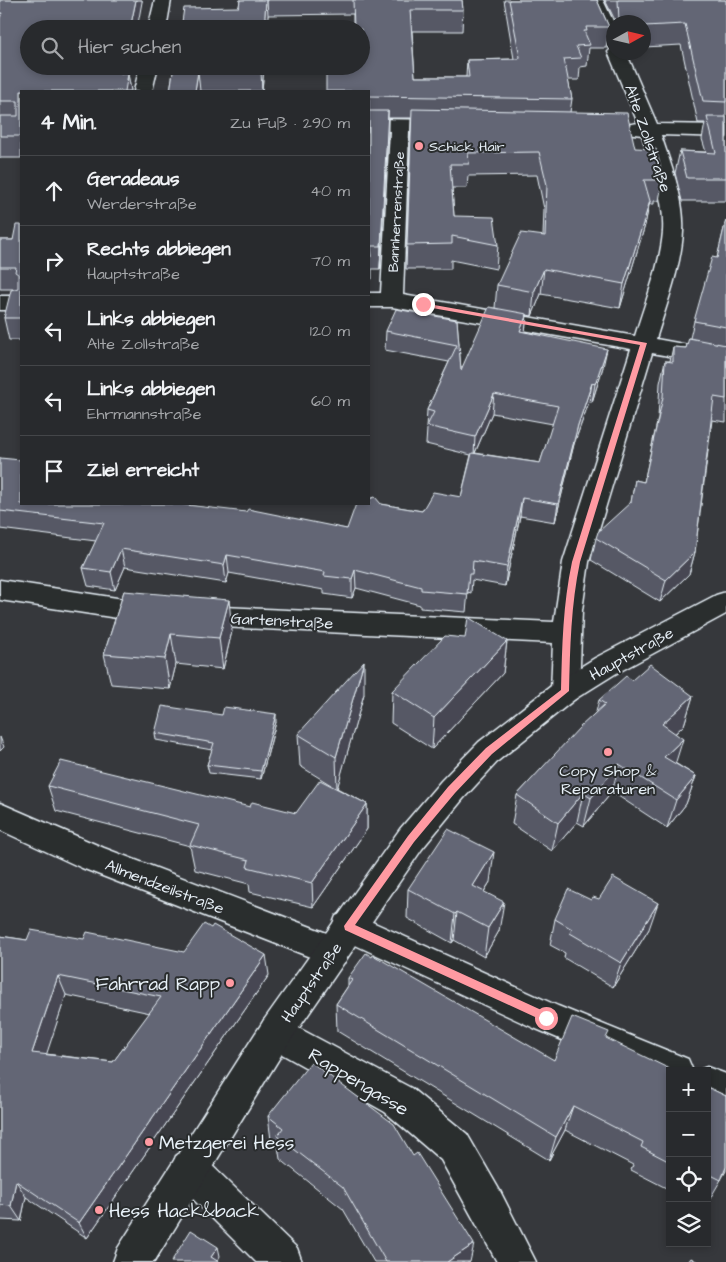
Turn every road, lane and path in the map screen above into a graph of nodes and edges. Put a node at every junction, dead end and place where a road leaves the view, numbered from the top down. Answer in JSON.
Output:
{"nodes":[{"id":1,"x":163,"y":0,"type":"edge"},
{"id":2,"x":596,"y":0,"type":"edge"},
{"id":3,"x":159,"y":20,"type":"edge"},
{"id":4,"x":606,"y":24,"type":"edge"},
{"id":5,"x":620,"y":60,"type":"edge"},
{"id":6,"x":147,"y":75,"type":"edge"},
{"id":7,"x":143,"y":90,"type":"edge"},
{"id":8,"x":400,"y":124,"type":"junction"},
{"id":9,"x":370,"y":125,"type":"edge"},
{"id":10,"x":467,"y":126,"type":"edge"},
{"id":11,"x":611,"y":129,"type":"edge"},
{"id":12,"x":650,"y":130,"type":"junction"},
{"id":13,"x":726,"y":130,"type":"edge"},
{"id":14,"x":370,"y":300,"type":"edge"},
{"id":15,"x":392,"y":300,"type":"junction"},
{"id":16,"x":0,"y":303,"type":"edge"},
{"id":17,"x":20,"y":303,"type":"edge"},
{"id":18,"x":644,"y":343,"type":"junction"},
{"id":19,"x":726,"y":359,"type":"edge"},
{"id":20,"x":0,"y":590,"type":"edge"},
{"id":21,"x":726,"y":602,"type":"edge"},
{"id":22,"x":566,"y":633,"type":"junction"},
{"id":23,"x":565,"y":691,"type":"junction"},
{"id":24,"x":0,"y":816,"type":"edge"},
{"id":25,"x":340,"y":939,"type":"junction"},
{"id":26,"x":276,"y":1032,"type":"junction"},
{"id":27,"x":666,"y":1067,"type":"edge"},
{"id":28,"x":711,"y":1085,"type":"edge"},
{"id":29,"x":726,"y":1091,"type":"edge"},
{"id":30,"x":189,"y":1169,"type":"junction"},
{"id":31,"x":132,"y":1262,"type":"edge"},
{"id":32,"x":282,"y":1262,"type":"edge"},
{"id":33,"x":517,"y":1262,"type":"edge"}],
"edges":[{"from":1,"to":3,"type":"street"},
{"from":2,"to":4,"type":"street"},
{"from":5,"to":12,"type":"street","name":"Alte Zollstraße"},
{"from":6,"to":7,"type":"street"},
{"from":8,"to":9,"type":"street"},
{"from":8,"to":10,"type":"street"},
{"from":8,"to":15,"type":"street","name":"Bannherrenstraße"},
{"from":11,"to":12,"type":"street"},
{"from":12,"to":13,"type":"street"},
{"from":12,"to":18,"type":"street","name":"Alte Zollstraße"},
{"from":14,"to":15,"type":"street"},
{"from":15,"to":18,"type":"street"},
{"from":16,"to":17,"type":"street"},
{"from":18,"to":19,"type":"street"},
{"from":18,"to":22,"type":"street","name":"Alte Zollstraße"},
{"from":20,"to":22,"type":"street","name":"Gartenstraße"},
{"from":21,"to":23,"type":"street","name":"Hauptstraße"},
{"from":22,"to":23,"type":"street","name":"Alte Zollstraße"},
{"from":23,"to":25,"type":"street","name":"Hauptstraße"},
{"from":24,"to":25,"type":"street","name":"Allmendzeilstraße"},
{"from":25,"to":26,"type":"street","name":"Hauptstraße"},
{"from":25,"to":27,"type":"street","name":"Allmendzeilstraße"},
{"from":26,"to":30,"type":"street","name":"Hauptstraße"},
{"from":26,"to":33,"type":"street","name":"Rappengasse"},
{"from":28,"to":29,"type":"street"},
{"from":30,"to":31,"type":"street","name":"Hauptstraße"},
{"from":30,"to":32,"type":"street"}]}
